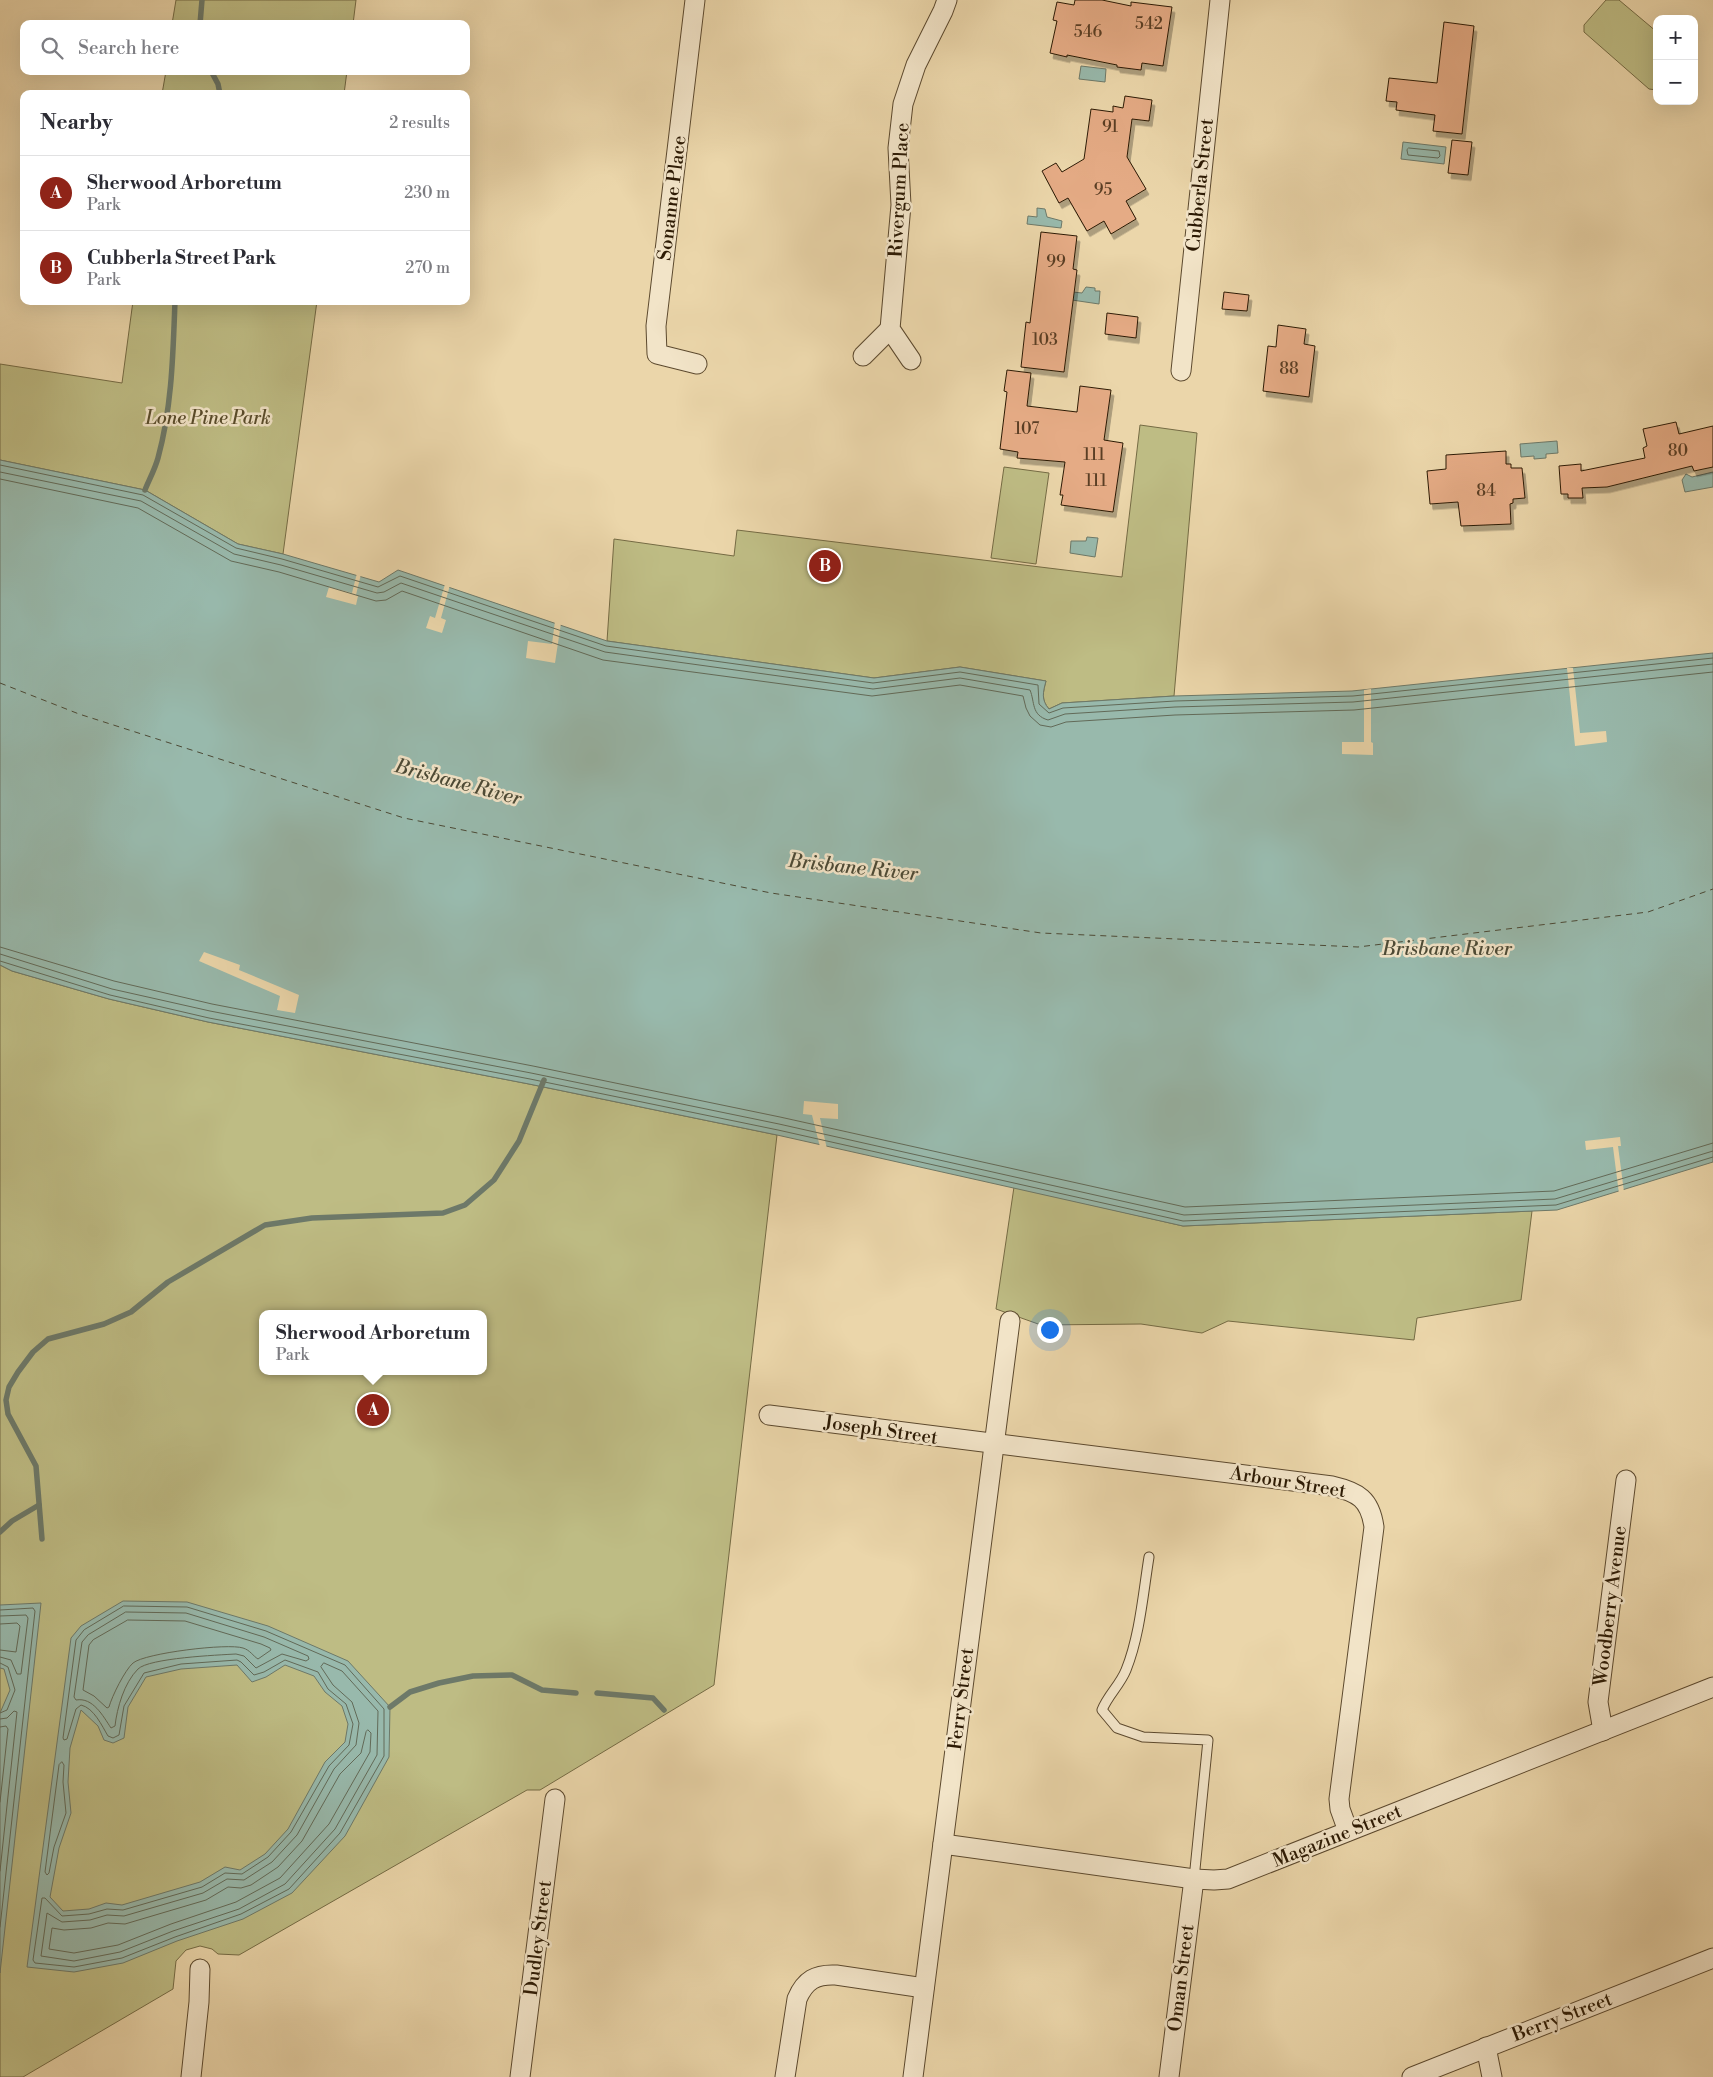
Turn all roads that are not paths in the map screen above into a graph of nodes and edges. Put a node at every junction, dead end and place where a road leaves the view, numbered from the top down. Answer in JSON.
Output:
{"nodes":[{"id":1,"x":696,"y":0,"type":"edge"},
{"id":2,"x":947,"y":0,"type":"edge"},
{"id":3,"x":1220,"y":0,"type":"edge"},
{"id":4,"x":890,"y":329,"type":"junction"},
{"id":5,"x":863,"y":356,"type":"dead end"},
{"id":6,"x":911,"y":360,"type":"dead end"},
{"id":7,"x":698,"y":364,"type":"dead end"},
{"id":8,"x":1180,"y":371,"type":"dead end"},
{"id":9,"x":1010,"y":1321,"type":"dead end"},
{"id":10,"x":769,"y":1415,"type":"dead end"},
{"id":11,"x":994,"y":1444,"type":"junction"},
{"id":12,"x":1626,"y":1480,"type":"dead end"},
{"id":13,"x":1149,"y":1557,"type":"dead end"},
{"id":14,"x":1713,"y":1687,"type":"edge"},
{"id":15,"x":1603,"y":1731,"type":"junction"},
{"id":16,"x":555,"y":1799,"type":"dead end"},
{"id":17,"x":1348,"y":1831,"type":"junction"},
{"id":18,"x":943,"y":1844,"type":"junction"},
{"id":19,"x":1194,"y":1878,"type":"junction"},
{"id":20,"x":1713,"y":1958,"type":"edge"},
{"id":21,"x":200,"y":1969,"type":"dead end"},
{"id":22,"x":924,"y":1988,"type":"junction"},
{"id":23,"x":1486,"y":2047,"type":"junction"},
{"id":24,"x":190,"y":2077,"type":"edge"},
{"id":25,"x":520,"y":2077,"type":"edge"},
{"id":26,"x":785,"y":2077,"type":"edge"},
{"id":27,"x":912,"y":2077,"type":"edge"},
{"id":28,"x":1168,"y":2077,"type":"edge"},
{"id":29,"x":1412,"y":2077,"type":"edge"},
{"id":30,"x":1492,"y":2077,"type":"edge"}],
"edges":[{"from":1,"to":7,"type":"street","name":"Sonanne Place"},
{"from":2,"to":4,"type":"street","name":"Rivergum Place"},
{"from":3,"to":8,"type":"street","name":"Cubberla Street"},
{"from":4,"to":5,"type":"street"},
{"from":4,"to":6,"type":"street"},
{"from":9,"to":11,"type":"street","name":"Ferry Street"},
{"from":10,"to":11,"type":"street","name":"Joseph Street"},
{"from":11,"to":17,"type":"street","name":"Arbour Street"},
{"from":11,"to":18,"type":"street","name":"Ferry Street"},
{"from":12,"to":15,"type":"street","name":"Woodberry Avenue"},
{"from":13,"to":19,"type":"lane"},
{"from":14,"to":15,"type":"street","name":"Magazine Street"},
{"from":15,"to":17,"type":"street","name":"Magazine Street"},
{"from":16,"to":25,"type":"street","name":"Dudley Street"},
{"from":17,"to":19,"type":"street","name":"Magazine Street"},
{"from":18,"to":19,"type":"street","name":"Magazine Street"},
{"from":18,"to":22,"type":"street","name":"Ferry Street"},
{"from":19,"to":28,"type":"street","name":"Oman Street"},
{"from":20,"to":23,"type":"street","name":"Berry Street"},
{"from":21,"to":24,"type":"street"},
{"from":22,"to":26,"type":"street"},
{"from":22,"to":27,"type":"street","name":"Ferry Street"},
{"from":23,"to":29,"type":"street","name":"Berry Street"},
{"from":23,"to":30,"type":"street"}]}
